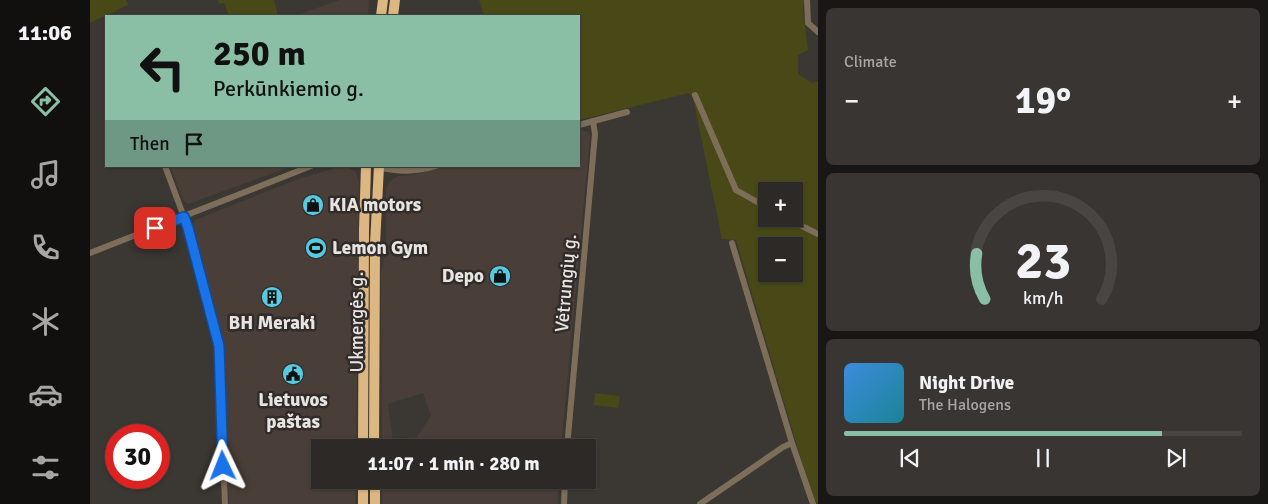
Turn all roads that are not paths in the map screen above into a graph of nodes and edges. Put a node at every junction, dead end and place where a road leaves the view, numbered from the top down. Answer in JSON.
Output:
{"nodes":[{"id":1,"x":383,"y":0,"type":"edge"},
{"id":2,"x":395,"y":0,"type":"edge"},
{"id":3,"x":807,"y":0,"type":"edge"},
{"id":4,"x":381,"y":15,"type":"edge"},
{"id":5,"x":393,"y":15,"type":"edge"},
{"id":6,"x":818,"y":32,"type":"edge"},
{"id":7,"x":695,"y":95,"type":"dead end"},
{"id":8,"x":627,"y":112,"type":"dead end"},
{"id":9,"x":593,"y":121,"type":"junction"},
{"id":10,"x":580,"y":125,"type":"edge"},
{"id":11,"x":165,"y":167,"type":"edge"},
{"id":12,"x":309,"y":167,"type":"edge"},
{"id":13,"x":366,"y":167,"type":"edge"},
{"id":14,"x":378,"y":167,"type":"edge"},
{"id":15,"x":431,"y":167,"type":"edge"},
{"id":16,"x":758,"y":202,"type":"edge"},
{"id":17,"x":184,"y":217,"type":"junction"},
{"id":18,"x":803,"y":226,"type":"edge"},
{"id":19,"x":818,"y":234,"type":"edge"},
{"id":20,"x":732,"y":243,"type":"dead end"},
{"id":21,"x":90,"y":253,"type":"edge"},
{"id":22,"x":363,"y":439,"type":"edge"},
{"id":23,"x":374,"y":439,"type":"edge"},
{"id":24,"x":568,"y":439,"type":"edge"},
{"id":25,"x":792,"y":444,"type":"junction"},
{"id":26,"x":363,"y":489,"type":"edge"},
{"id":27,"x":375,"y":489,"type":"edge"},
{"id":28,"x":564,"y":489,"type":"edge"},
{"id":29,"x":225,"y":504,"type":"edge"},
{"id":30,"x":363,"y":504,"type":"edge"},
{"id":31,"x":375,"y":504,"type":"edge"},
{"id":32,"x":564,"y":504,"type":"edge"},
{"id":33,"x":700,"y":504,"type":"edge"},
{"id":34,"x":814,"y":504,"type":"edge"}],
"edges":[{"from":1,"to":4,"type":"highway"},
{"from":2,"to":5,"type":"highway"},
{"from":3,"to":6,"type":"street"},
{"from":7,"to":16,"type":"street"},
{"from":8,"to":9,"type":"street"},
{"from":9,"to":10,"type":"street"},
{"from":9,"to":24,"type":"street","name":"Vėtrungių g."},
{"from":11,"to":17,"type":"street"},
{"from":12,"to":17,"type":"street"},
{"from":13,"to":22,"type":"highway","name":"Ukmergės g."},
{"from":14,"to":15,"type":"street"},
{"from":14,"to":23,"type":"highway","name":"Ukmergės g."},
{"from":17,"to":21,"type":"street"},
{"from":17,"to":29,"type":"street"},
{"from":18,"to":19,"type":"street"},
{"from":20,"to":25,"type":"street"},
{"from":25,"to":33,"type":"street"},
{"from":25,"to":34,"type":"street"},
{"from":26,"to":30,"type":"highway"},
{"from":27,"to":31,"type":"highway"},
{"from":28,"to":32,"type":"street"}]}
